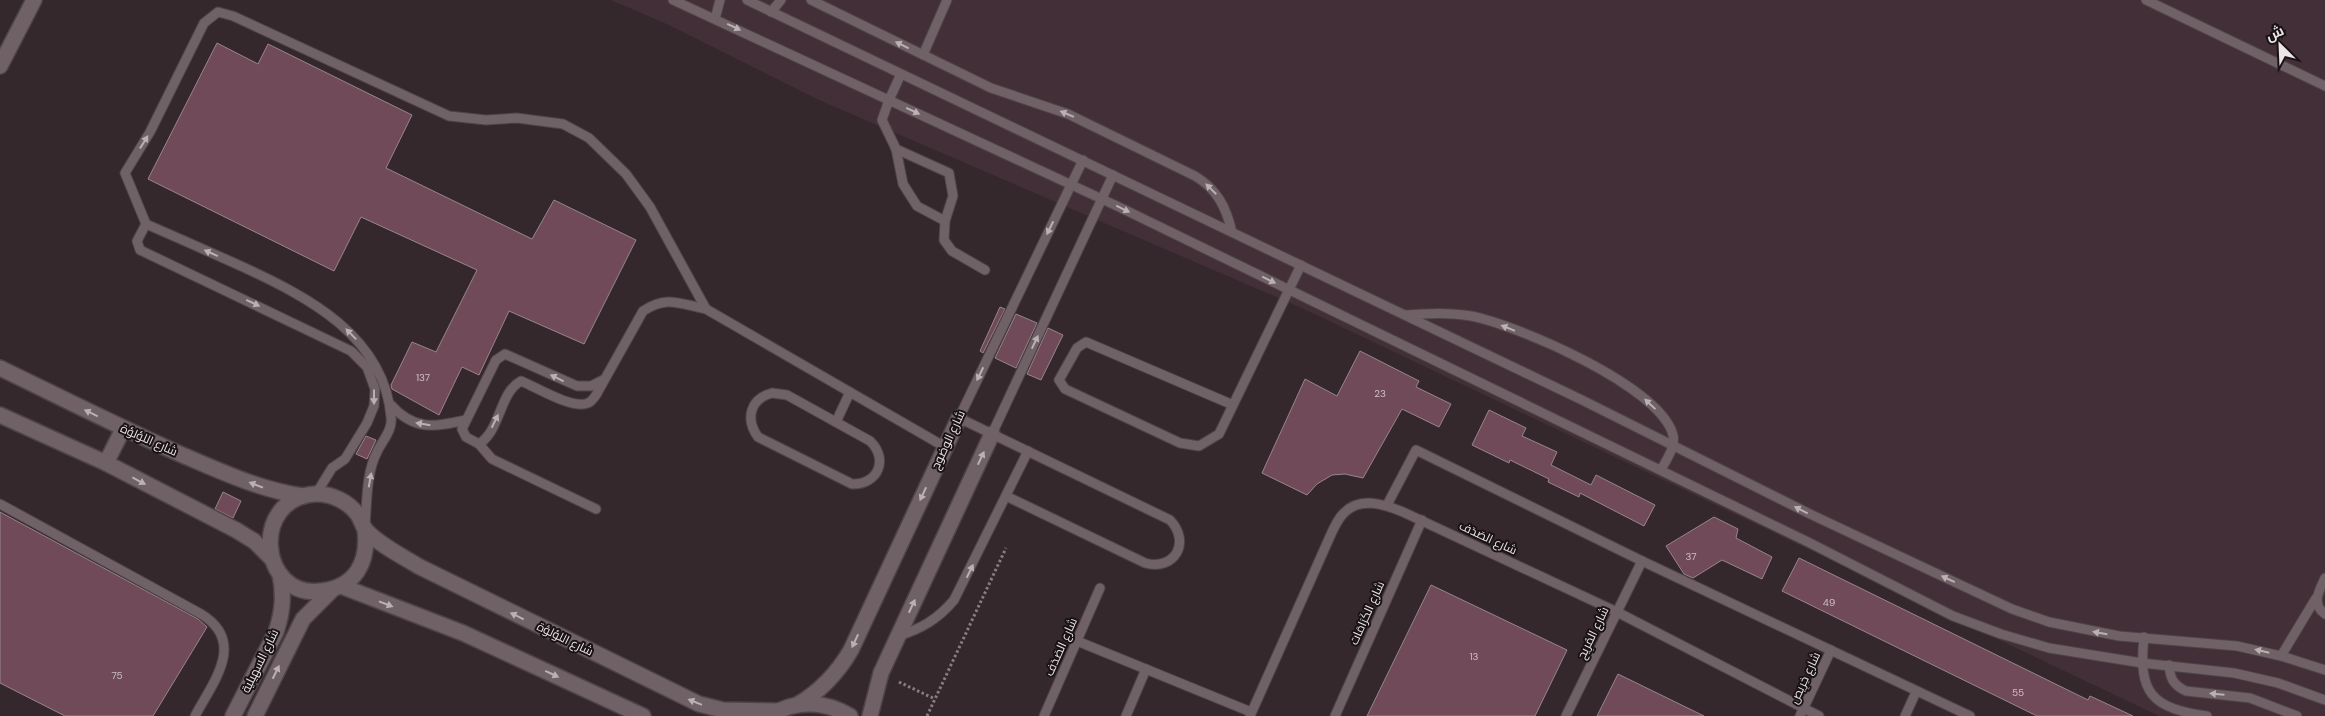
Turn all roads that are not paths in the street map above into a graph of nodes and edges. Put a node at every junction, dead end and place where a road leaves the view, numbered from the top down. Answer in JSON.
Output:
{"nodes":[{"id":1,"x":34,"y":0,"type":"edge"},
{"id":2,"x":673,"y":0,"type":"edge"},
{"id":3,"x":720,"y":0,"type":"edge"},
{"id":4,"x":747,"y":0,"type":"edge"},
{"id":5,"x":781,"y":0,"type":"edge"},
{"id":6,"x":811,"y":0,"type":"edge"},
{"id":7,"x":947,"y":0,"type":"edge"},
{"id":8,"x":2146,"y":0,"type":"edge"},
{"id":9,"x":771,"y":12,"type":"junction"},
{"id":10,"x":715,"y":19,"type":"junction"},
{"id":11,"x":923,"y":55,"type":"junction"},
{"id":12,"x":0,"y":66,"type":"edge"},
{"id":13,"x":901,"y":74,"type":"junction"},
{"id":14,"x":2325,"y":86,"type":"edge"},
{"id":15,"x":889,"y":100,"type":"junction"},
{"id":16,"x":896,"y":150,"type":"junction"},
{"id":17,"x":1083,"y":160,"type":"junction"},
{"id":18,"x":1113,"y":175,"type":"junction"},
{"id":19,"x":1072,"y":184,"type":"junction"},
{"id":20,"x":1102,"y":199,"type":"junction"},
{"id":21,"x":946,"y":221,"type":"junction"},
{"id":22,"x":146,"y":224,"type":"junction"},
{"id":23,"x":1232,"y":232,"type":"junction"},
{"id":24,"x":1302,"y":265,"type":"junction"},
{"id":25,"x":985,"y":270,"type":"dead end"},
{"id":26,"x":1289,"y":290,"type":"junction"},
{"id":27,"x":706,"y":309,"type":"junction"},
{"id":28,"x":1406,"y":315,"type":"junction"},
{"id":29,"x":0,"y":368,"type":"edge"},
{"id":30,"x":603,"y":380,"type":"junction"},
{"id":31,"x":850,"y":392,"type":"junction"},
{"id":32,"x":388,"y":402,"type":"junction"},
{"id":33,"x":1233,"y":405,"type":"junction"},
{"id":34,"x":0,"y":415,"type":"edge"},
{"id":35,"x":959,"y":418,"type":"junction"},
{"id":36,"x":466,"y":420,"type":"junction"},
{"id":37,"x":836,"y":422,"type":"junction"},
{"id":38,"x":123,"y":429,"type":"junction"},
{"id":39,"x":992,"y":434,"type":"junction"},
{"id":40,"x":479,"y":444,"type":"junction"},
{"id":41,"x":1673,"y":445,"type":"junction"},
{"id":42,"x":945,"y":447,"type":"junction"},
{"id":43,"x":1028,"y":451,"type":"junction"},
{"id":44,"x":106,"y":464,"type":"junction"},
{"id":45,"x":1661,"y":470,"type":"junction"},
{"id":46,"x":310,"y":495,"type":"junction"},
{"id":47,"x":1006,"y":496,"type":"junction"},
{"id":48,"x":0,"y":504,"type":"edge"},
{"id":49,"x":1386,"y":505,"type":"junction"},
{"id":50,"x":596,"y":509,"type":"dead end"},
{"id":51,"x":1422,"y":520,"type":"junction"},
{"id":52,"x":365,"y":529,"type":"junction"},
{"id":53,"x":271,"y":558,"type":"junction"},
{"id":54,"x":1642,"y":561,"type":"junction"},
{"id":55,"x":280,"y":574,"type":"junction"},
{"id":56,"x":2325,"y":578,"type":"edge"},
{"id":57,"x":336,"y":588,"type":"junction"},
{"id":58,"x":1100,"y":588,"type":"dead end"},
{"id":59,"x":2316,"y":598,"type":"junction"},
{"id":60,"x":1617,"y":612,"type":"junction"},
{"id":61,"x":2325,"y":614,"type":"edge"},
{"id":62,"x":898,"y":636,"type":"junction"},
{"id":63,"x":2144,"y":637,"type":"junction"},
{"id":64,"x":1077,"y":641,"type":"junction"},
{"id":65,"x":1831,"y":650,"type":"junction"},
{"id":66,"x":2281,"y":656,"type":"junction"},
{"id":67,"x":2142,"y":663,"type":"junction"},
{"id":68,"x":2169,"y":665,"type":"junction"},
{"id":69,"x":1146,"y":669,"type":"junction"},
{"id":70,"x":2325,"y":670,"type":"edge"},
{"id":71,"x":1916,"y":692,"type":"junction"},
{"id":72,"x":2325,"y":700,"type":"edge"},
{"id":73,"x":796,"y":705,"type":"junction"},
{"id":74,"x":1802,"y":712,"type":"edge"},
{"id":75,"x":774,"y":714,"type":"edge"},
{"id":76,"x":1250,"y":714,"type":"edge"},
{"id":77,"x":2191,"y":714,"type":"edge"},
{"id":78,"x":195,"y":716,"type":"edge"},
{"id":79,"x":233,"y":716,"type":"edge"},
{"id":80,"x":255,"y":716,"type":"edge"},
{"id":81,"x":643,"y":716,"type":"edge"},
{"id":82,"x":850,"y":716,"type":"edge"},
{"id":83,"x":870,"y":716,"type":"edge"},
{"id":84,"x":1044,"y":716,"type":"edge"},
{"id":85,"x":1126,"y":716,"type":"edge"},
{"id":86,"x":1335,"y":716,"type":"edge"},
{"id":87,"x":1566,"y":716,"type":"edge"},
{"id":88,"x":1819,"y":716,"type":"edge"},
{"id":89,"x":1905,"y":716,"type":"edge"},
{"id":90,"x":1970,"y":716,"type":"edge"},
{"id":91,"x":2207,"y":716,"type":"edge"},
{"id":92,"x":2297,"y":716,"type":"edge"}],
"edges":[{"from":1,"to":12,"type":"street"},
{"from":2,"to":10,"type":"lane"},
{"from":3,"to":10,"type":"lane"},
{"from":4,"to":9,"type":"lane"},
{"from":5,"to":9,"type":"lane"},
{"from":11,"to":6,"type":"lane","one_way":true},
{"from":7,"to":11,"type":"lane"},
{"from":8,"to":14,"type":"lane"},
{"from":9,"to":13,"type":"lane"},
{"from":10,"to":15,"type":"lane","one_way":true},
{"from":23,"to":11,"type":"lane","one_way":true},
{"from":13,"to":15,"type":"lane"},
{"from":13,"to":17,"type":"lane"},
{"from":15,"to":16,"type":"lane"},
{"from":15,"to":19,"type":"lane","one_way":true},
{"from":16,"to":21,"type":"lane"},
{"from":16,"to":21,"type":"lane"},
{"from":17,"to":18,"type":"lane"},
{"from":17,"to":19,"type":"lane","name":"شارع الوضوح"},
{"from":18,"to":20,"type":"lane"},
{"from":18,"to":23,"type":"lane"},
{"from":19,"to":20,"type":"lane"},
{"from":19,"to":35,"type":"lane","name":"شارع الوضوح","one_way":true},
{"from":20,"to":26,"type":"lane","one_way":true},
{"from":39,"to":20,"type":"lane","one_way":true},
{"from":21,"to":25,"type":"lane"},
{"from":22,"to":27,"type":"lane","one_way":true},
{"from":32,"to":22,"type":"lane","one_way":true},
{"from":22,"to":46,"type":"lane","one_way":true},
{"from":23,"to":24,"type":"lane"},
{"from":24,"to":26,"type":"lane"},
{"from":24,"to":28,"type":"lane"},
{"from":26,"to":33,"type":"lane"},
{"from":26,"to":45,"type":"lane"},
{"from":27,"to":30,"type":"lane"},
{"from":27,"to":31,"type":"lane"},
{"from":28,"to":41,"type":"lane"},
{"from":41,"to":28,"type":"lane","one_way":true},
{"from":38,"to":29,"type":"street","name":"شارع اللؤلؤة","one_way":true},
{"from":30,"to":36,"type":"lane","one_way":true},
{"from":40,"to":30,"type":"lane","one_way":true},
{"from":31,"to":37,"type":"lane"},
{"from":31,"to":42,"type":"lane"},
{"from":36,"to":32,"type":"lane","one_way":true},
{"from":52,"to":32,"type":"lane","one_way":true},
{"from":33,"to":33,"type":"lane"},
{"from":34,"to":44,"type":"street"},
{"from":35,"to":39,"type":"lane"},
{"from":35,"to":42,"type":"street","name":"شارع الوضوح"},
{"from":36,"to":40,"type":"lane"},
{"from":37,"to":37,"type":"lane"},
{"from":38,"to":44,"type":"street"},
{"from":46,"to":38,"type":"street","name":"شارع اللؤلؤة","one_way":true},
{"from":39,"to":43,"type":"lane"},
{"from":62,"to":39,"type":"street","one_way":true},
{"from":40,"to":50,"type":"lane"},
{"from":41,"to":45,"type":"lane"},
{"from":63,"to":41,"type":"lane","one_way":true},
{"from":42,"to":73,"type":"street","name":"شارع الوضوح","one_way":true},
{"from":43,"to":47,"type":"lane"},
{"from":43,"to":47,"type":"lane"},
{"from":44,"to":53,"type":"street","one_way":true},
{"from":45,"to":67,"type":"lane"},
{"from":46,"to":52,"type":"street"},
{"from":46,"to":53,"type":"street"},
{"from":62,"to":47,"type":"lane","one_way":true},
{"from":48,"to":78,"type":"lane"},
{"from":49,"to":51,"type":"lane","name":"شارع الصَدَف"},
{"from":49,"to":54,"type":"lane"},
{"from":49,"to":76,"type":"lane","name":"شارع الصَدَف"},
{"from":51,"to":60,"type":"lane","name":"شارع الصَدَف"},
{"from":51,"to":86,"type":"lane","name":"شارع الكَرَامَات"},
{"from":52,"to":57,"type":"street"},
{"from":75,"to":52,"type":"street","name":"شارع اللؤلؤة","one_way":true},
{"from":53,"to":55,"type":"street"},
{"from":54,"to":60,"type":"lane","name":"شارع المُرِيح"},
{"from":54,"to":65,"type":"lane"},
{"from":55,"to":57,"type":"street"},
{"from":55,"to":79,"type":"street","name":"شارع السهيلية"},
{"from":56,"to":59,"type":"lane"},
{"from":80,"to":57,"type":"street","name":"شارع السهيلية","one_way":true},
{"from":57,"to":81,"type":"street","one_way":true},
{"from":58,"to":64,"type":"lane","name":"شارع الصَدَف"},
{"from":59,"to":61,"type":"lane"},
{"from":59,"to":66,"type":"lane"},
{"from":60,"to":74,"type":"lane","name":"شارع الصَدَف"},
{"from":60,"to":87,"type":"lane","name":"شارع المُرِيح"},
{"from":62,"to":83,"type":"street"},
{"from":66,"to":63,"type":"lane","one_way":true},
{"from":63,"to":67,"type":"lane"},
{"from":64,"to":69,"type":"lane"},
{"from":64,"to":84,"type":"lane","name":"شارع الصَدَف"},
{"from":65,"to":71,"type":"lane"},
{"from":65,"to":74,"type":"lane","name":"شارع خِرِيص"},
{"from":66,"to":70,"type":"lane"},
{"from":67,"to":68,"type":"lane"},
{"from":67,"to":77,"type":"lane"},
{"from":68,"to":72,"type":"lane"},
{"from":92,"to":68,"type":"lane","one_way":true},
{"from":69,"to":76,"type":"lane"},
{"from":69,"to":85,"type":"lane"},
{"from":71,"to":89,"type":"lane"},
{"from":71,"to":90,"type":"lane"},
{"from":73,"to":75,"type":"street","name":"شارع اللؤلؤة"},
{"from":73,"to":82,"type":"street"},
{"from":74,"to":88,"type":"lane","name":"شارع الصَدَف"},
{"from":77,"to":91,"type":"lane"}]}
